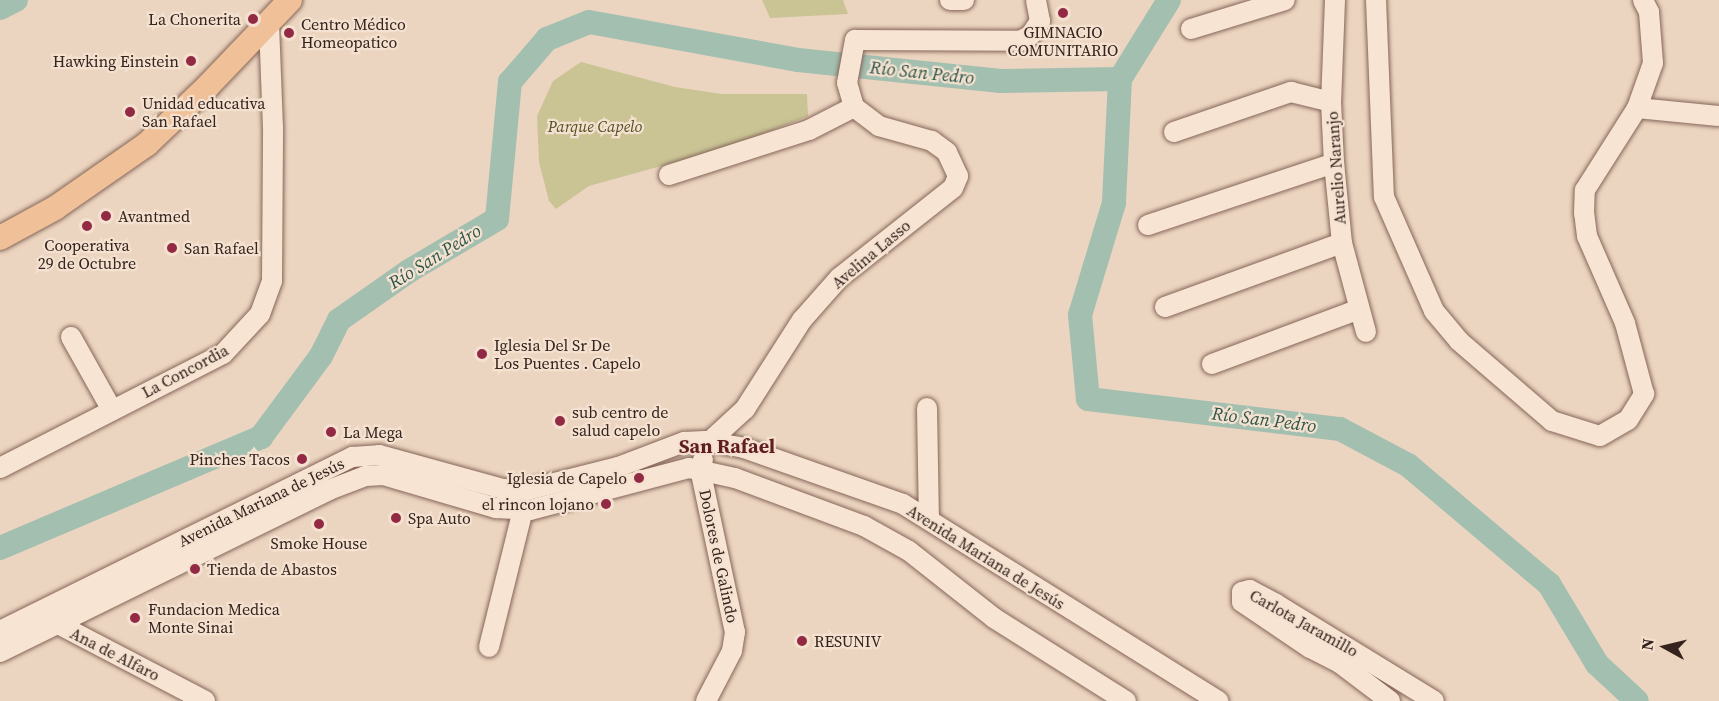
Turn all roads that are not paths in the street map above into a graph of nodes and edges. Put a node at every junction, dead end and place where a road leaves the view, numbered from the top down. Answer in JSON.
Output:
{"nodes":[{"id":1,"x":290,"y":0,"type":"edge"},
{"id":2,"x":950,"y":0,"type":"edge"},
{"id":3,"x":964,"y":0,"type":"edge"},
{"id":4,"x":1036,"y":0,"type":"edge"},
{"id":5,"x":1285,"y":0,"type":"edge"},
{"id":6,"x":1335,"y":0,"type":"edge"},
{"id":7,"x":1376,"y":0,"type":"edge"},
{"id":8,"x":1643,"y":0,"type":"edge"},
{"id":9,"x":269,"y":24,"type":"junction"},
{"id":10,"x":1191,"y":29,"type":"dead end"},
{"id":11,"x":1331,"y":102,"type":"junction"},
{"id":12,"x":854,"y":107,"type":"junction"},
{"id":13,"x":1637,"y":108,"type":"junction"},
{"id":14,"x":1719,"y":116,"type":"edge"},
{"id":15,"x":1174,"y":132,"type":"dead end"},
{"id":16,"x":1334,"y":163,"type":"junction"},
{"id":17,"x":669,"y":175,"type":"dead end"},
{"id":18,"x":1148,"y":225,"type":"dead end"},
{"id":19,"x":0,"y":238,"type":"edge"},
{"id":20,"x":1342,"y":243,"type":"junction"},
{"id":21,"x":1165,"y":307,"type":"dead end"},
{"id":22,"x":1357,"y":310,"type":"junction"},
{"id":23,"x":1366,"y":332,"type":"dead end"},
{"id":24,"x":71,"y":337,"type":"dead end"},
{"id":25,"x":1212,"y":364,"type":"dead end"},
{"id":26,"x":927,"y":408,"type":"dead end"},
{"id":27,"x":112,"y":410,"type":"junction"},
{"id":28,"x":709,"y":442,"type":"junction"},
{"id":29,"x":363,"y":454,"type":"junction"},
{"id":30,"x":2,"y":463,"type":"edge"},
{"id":31,"x":700,"y":469,"type":"junction"},
{"id":32,"x":366,"y":476,"type":"junction"},
{"id":33,"x":523,"y":510,"type":"junction"},
{"id":34,"x":929,"y":519,"type":"junction"},
{"id":35,"x":54,"y":616,"type":"junction"},
{"id":36,"x":0,"y":631,"type":"edge"},
{"id":37,"x":489,"y":647,"type":"dead end"},
{"id":38,"x":0,"y":652,"type":"edge"},
{"id":39,"x":205,"y":701,"type":"edge"},
{"id":40,"x":706,"y":701,"type":"edge"},
{"id":41,"x":1126,"y":701,"type":"edge"},
{"id":42,"x":1218,"y":701,"type":"edge"},
{"id":43,"x":1390,"y":701,"type":"edge"},
{"id":44,"x":1434,"y":701,"type":"edge"}],
"edges":[{"from":1,"to":9,"type":"main road"},
{"from":2,"to":3,"type":"street"},
{"from":4,"to":12,"type":"street"},
{"from":5,"to":10,"type":"street"},
{"from":6,"to":11,"type":"street","name":"Aurelio Naranjo"},
{"from":7,"to":13,"type":"street"},
{"from":8,"to":13,"type":"street"},
{"from":9,"to":19,"type":"main road"},
{"from":9,"to":27,"type":"street","name":"La Concordia"},
{"from":11,"to":15,"type":"street"},
{"from":11,"to":16,"type":"street","name":"Aurelio Naranjo"},
{"from":12,"to":17,"type":"street"},
{"from":12,"to":28,"type":"street","name":"Avelina Lasso"},
{"from":13,"to":14,"type":"street"},
{"from":16,"to":18,"type":"street"},
{"from":16,"to":20,"type":"street","name":"Aurelio Naranjo"},
{"from":20,"to":21,"type":"street"},
{"from":20,"to":22,"type":"street","name":"Aurelio Naranjo"},
{"from":22,"to":23,"type":"street","name":"Aurelio Naranjo"},
{"from":22,"to":25,"type":"street"},
{"from":24,"to":27,"type":"street"},
{"from":26,"to":34,"type":"street"},
{"from":27,"to":30,"type":"street","name":"La Concordia"},
{"from":28,"to":29,"type":"street","name":"Avenida Mariana de Jesús"},
{"from":28,"to":31,"type":"street","name":"Dolores de Galindo"},
{"from":28,"to":34,"type":"street","name":"Avenida Mariana de Jesús"},
{"from":29,"to":32,"type":"street"},
{"from":29,"to":35,"type":"street","name":"Avenida Mariana de Jesús"},
{"from":31,"to":33,"type":"street","name":"Avenida Mariana de Jesús"},
{"from":31,"to":40,"type":"street","name":"Dolores de Galindo"},
{"from":31,"to":41,"type":"street","name":"Avenida Mariana de Jesús"},
{"from":32,"to":33,"type":"street","name":"Avenida Mariana de Jesús"},
{"from":32,"to":35,"type":"street","name":"Avenida Mariana de Jesús"},
{"from":33,"to":37,"type":"street"},
{"from":34,"to":42,"type":"street","name":"Avenida Mariana de Jesús"},
{"from":35,"to":36,"type":"street","name":"Avenida Mariana de Jesús"},
{"from":35,"to":38,"type":"street","name":"Avenida Mariana de Jesús"},
{"from":35,"to":39,"type":"street","name":"Ana de Alfaro"},
{"from":43,"to":44,"type":"street","name":"Carlota Jaramillo"}]}
